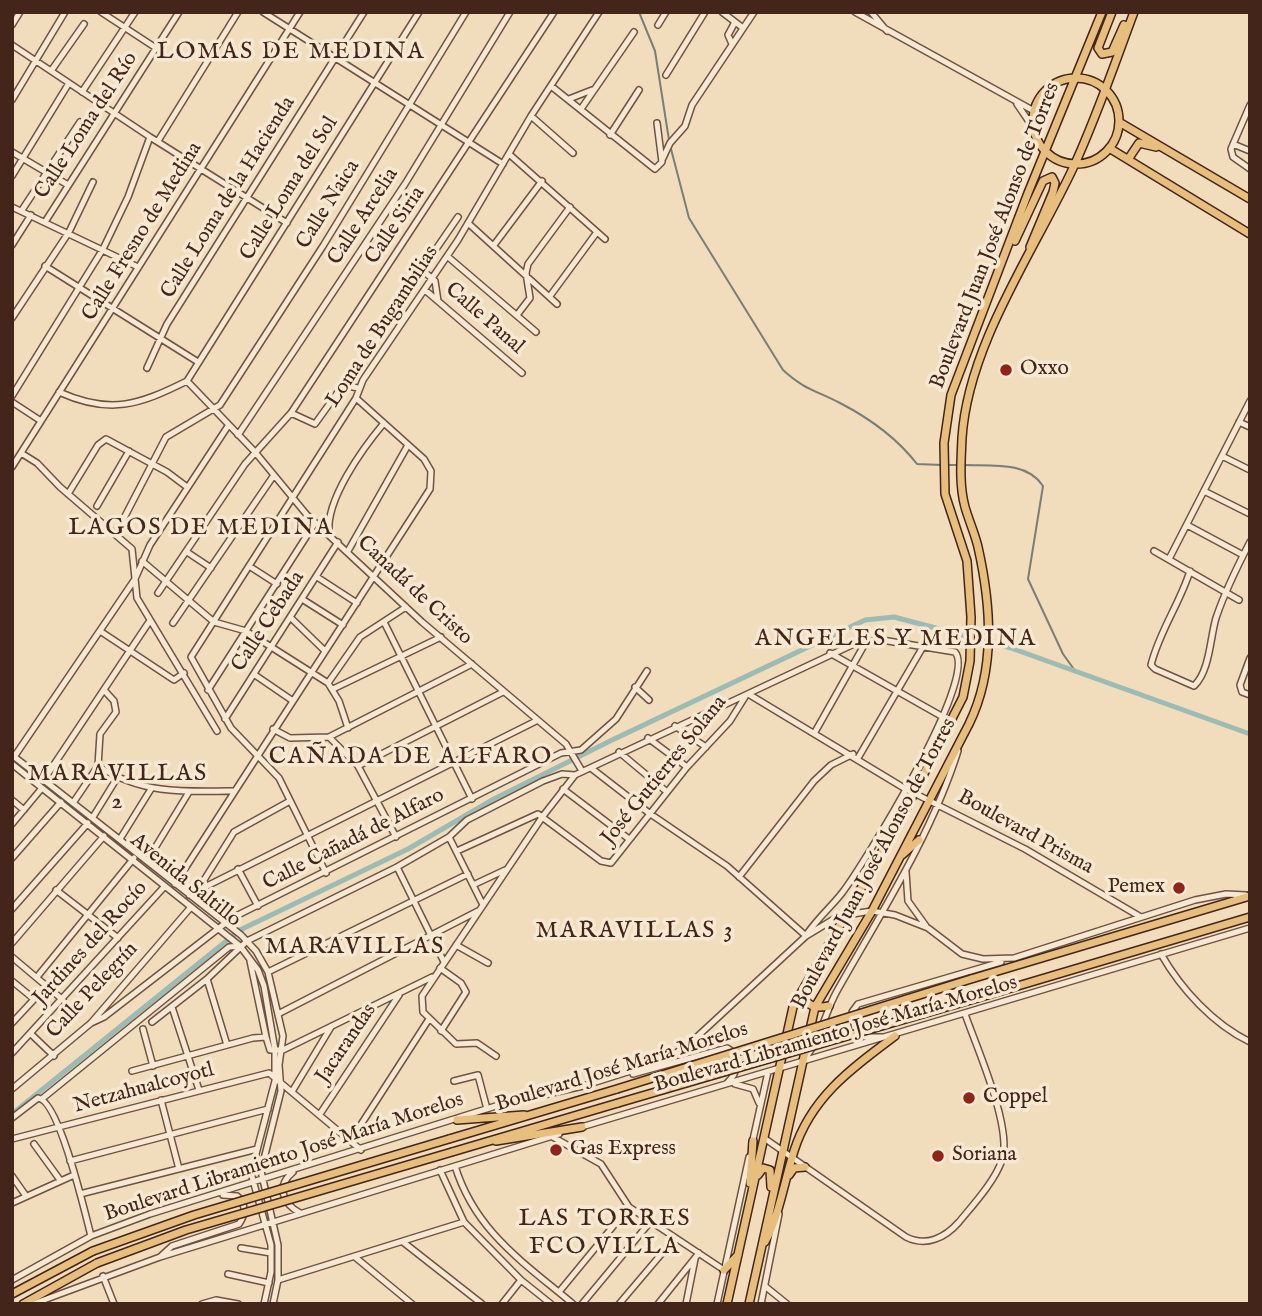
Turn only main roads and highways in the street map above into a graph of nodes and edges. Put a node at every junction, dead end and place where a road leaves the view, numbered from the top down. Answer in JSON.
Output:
{"nodes":[{"id":1,"x":1102,"y":12,"type":"edge"},
{"id":2,"x":1112,"y":12,"type":"edge"},
{"id":3,"x":1132,"y":12,"type":"edge"},
{"id":4,"x":1076,"y":78,"type":"junction"},
{"id":5,"x":1105,"y":88,"type":"junction"},
{"id":6,"x":1119,"y":122,"type":"junction"},
{"id":7,"x":1109,"y":148,"type":"junction"},
{"id":8,"x":1046,"y":152,"type":"junction"},
{"id":9,"x":1176,"y":154,"type":"junction"},
{"id":10,"x":1129,"y":158,"type":"junction"},
{"id":11,"x":1075,"y":164,"type":"junction"},
{"id":12,"x":1250,"y":199,"type":"edge"},
{"id":13,"x":1250,"y":234,"type":"edge"},
{"id":14,"x":1002,"y":261,"type":"junction"},
{"id":15,"x":1022,"y":271,"type":"junction"},
{"id":16,"x":919,"y":840,"type":"road end"},
{"id":17,"x":899,"y":858,"type":"junction"},
{"id":18,"x":1249,"y":896,"type":"edge"},
{"id":19,"x":1250,"y":917,"type":"edge"},
{"id":20,"x":829,"y":945,"type":"junction"},
{"id":21,"x":829,"y":1006,"type":"road end"},
{"id":22,"x":815,"y":1007,"type":"junction"},
{"id":23,"x":895,"y":1036,"type":"road end"},
{"id":24,"x":531,"y":1115,"type":"junction"},
{"id":25,"x":457,"y":1120,"type":"road end"},
{"id":26,"x":582,"y":1127,"type":"road end"},
{"id":27,"x":752,"y":1141,"type":"road end"},
{"id":28,"x":481,"y":1142,"type":"junction"},
{"id":29,"x":805,"y":1167,"type":"road end"},
{"id":30,"x":787,"y":1178,"type":"junction"},
{"id":31,"x":754,"y":1183,"type":"junction"},
{"id":32,"x":748,"y":1205,"type":"junction"},
{"id":33,"x":764,"y":1233,"type":"junction"},
{"id":34,"x":761,"y":1249,"type":"junction"},
{"id":35,"x":739,"y":1254,"type":"junction"},
{"id":36,"x":724,"y":1270,"type":"road end"},
{"id":37,"x":12,"y":1294,"type":"edge"},
{"id":38,"x":23,"y":1304,"type":"edge"},
{"id":39,"x":727,"y":1304,"type":"edge"},
{"id":40,"x":749,"y":1304,"type":"edge"}],
"edges":[{"from":1,"to":4,"type":"main road","name":"Boulevard Juan José Alonso de Torres"},
{"from":2,"to":3,"type":"main road"},
{"from":3,"to":5,"type":"main road","name":"Boulevard Juan José Alonso de Torres"},
{"from":4,"to":5,"type":"main road"},
{"from":4,"to":8,"type":"main road","name":"Boulevard Juan José Alonso de Torres"},
{"from":4,"to":8,"type":"main road"},
{"from":5,"to":6,"type":"main road"},
{"from":5,"to":11,"type":"main road","name":"Boulevard Juan José Alonso de Torres"},
{"from":6,"to":7,"type":"main road"},
{"from":6,"to":9,"type":"main road"},
{"from":7,"to":10,"type":"main road"},
{"from":7,"to":11,"type":"main road"},
{"from":8,"to":11,"type":"main road"},
{"from":8,"to":14,"type":"main road","name":"Boulevard Juan José Alonso de Torres"},
{"from":9,"to":10,"type":"main road"},
{"from":9,"to":12,"type":"main road"},
{"from":10,"to":13,"type":"main road"},
{"from":11,"to":15,"type":"main road","name":"Boulevard Juan José Alonso de Torres"},
{"from":14,"to":15,"type":"main road"},
{"from":14,"to":20,"type":"main road","name":"Boulevard Juan José Alonso de Torres"},
{"from":15,"to":17,"type":"main road","name":"Boulevard Juan José Alonso de Torres"},
{"from":16,"to":17,"type":"main road"},
{"from":17,"to":22,"type":"main road","name":"Boulevard Juan José Alonso de Torres"},
{"from":18,"to":24,"type":"main road","name":"Boulevard José María Morelos","bridge":true},
{"from":19,"to":28,"type":"main road","name":"Boulevard José María Morelos","bridge":true},
{"from":20,"to":22,"type":"main road"},
{"from":20,"to":31,"type":"main road","name":"Boulevard Juan José Alonso de Torres"},
{"from":21,"to":22,"type":"main road"},
{"from":22,"to":33,"type":"main road","name":"Boulevard Juan José Alonso de Torres"},
{"from":23,"to":30,"type":"main road"},
{"from":24,"to":25,"type":"main road"},
{"from":24,"to":37,"type":"main road","name":"Boulevard José María Morelos","bridge":true},
{"from":26,"to":28,"type":"main road"},
{"from":27,"to":32,"type":"main road"},
{"from":28,"to":38,"type":"main road","name":"Boulevard José María Morelos","bridge":true},
{"from":29,"to":30,"type":"main road"},
{"from":30,"to":34,"type":"main road"},
{"from":31,"to":32,"type":"main road","name":"Boulevard Juan José Alonso de Torres"},
{"from":31,"to":33,"type":"main road"},
{"from":32,"to":35,"type":"main road","name":"Boulevard Juan José Alonso de Torres"},
{"from":33,"to":34,"type":"main road","name":"Boulevard Juan José Alonso de Torres"},
{"from":34,"to":40,"type":"main road","name":"Boulevard Juan José Alonso de Torres"},
{"from":35,"to":36,"type":"main road"},
{"from":35,"to":39,"type":"main road","name":"Boulevard Juan José Alonso de Torres"}]}
